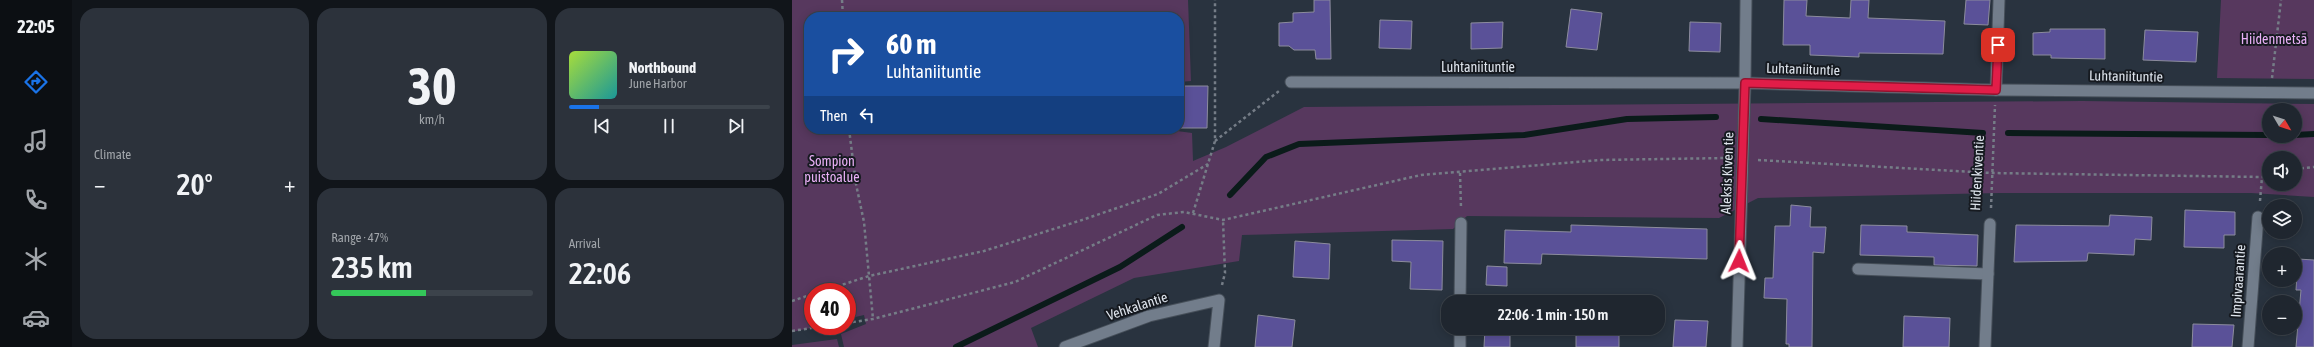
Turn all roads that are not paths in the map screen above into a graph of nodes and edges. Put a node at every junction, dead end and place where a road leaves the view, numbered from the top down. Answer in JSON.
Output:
{"nodes":[{"id":1,"x":1746,"y":0,"type":"edge"},
{"id":2,"x":2000,"y":0,"type":"edge"},
{"id":3,"x":1290,"y":82,"type":"road end"},
{"id":4,"x":1745,"y":83,"type":"junction"},
{"id":5,"x":1996,"y":90,"type":"junction"},
{"id":6,"x":2314,"y":93,"type":"edge"},
{"id":7,"x":2258,"y":217,"type":"road end"},
{"id":8,"x":1461,"y":223,"type":"road end"},
{"id":9,"x":1990,"y":224,"type":"road end"},
{"id":10,"x":1858,"y":269,"type":"dead end"},
{"id":11,"x":1988,"y":274,"type":"junction"},
{"id":12,"x":1460,"y":295,"type":"edge"},
{"id":13,"x":1460,"y":335,"type":"edge"},
{"id":14,"x":1065,"y":347,"type":"edge"},
{"id":15,"x":1214,"y":347,"type":"edge"},
{"id":16,"x":1460,"y":347,"type":"edge"},
{"id":17,"x":1737,"y":347,"type":"edge"},
{"id":18,"x":1985,"y":347,"type":"edge"},
{"id":19,"x":2248,"y":347,"type":"edge"}],
"edges":[{"from":1,"to":4,"type":"street","name":"Aleksis Kiven tie"},
{"from":2,"to":5,"type":"street"},
{"from":3,"to":4,"type":"street","name":"Luhtaniituntie"},
{"from":4,"to":5,"type":"street","name":"Luhtaniituntie"},
{"from":4,"to":17,"type":"street","name":"Aleksis Kiven tie"},
{"from":5,"to":6,"type":"street","name":"Luhtaniituntie"},
{"from":7,"to":19,"type":"street","name":"Impivaarantie"},
{"from":8,"to":12,"type":"street"},
{"from":9,"to":11,"type":"street","name":"Hiidenkiventie"},
{"from":10,"to":11,"type":"street"},
{"from":11,"to":18,"type":"street","name":"Hiidenkiventie"},
{"from":13,"to":16,"type":"street"},
{"from":14,"to":15,"type":"street","name":"Vehkalantie"}]}
